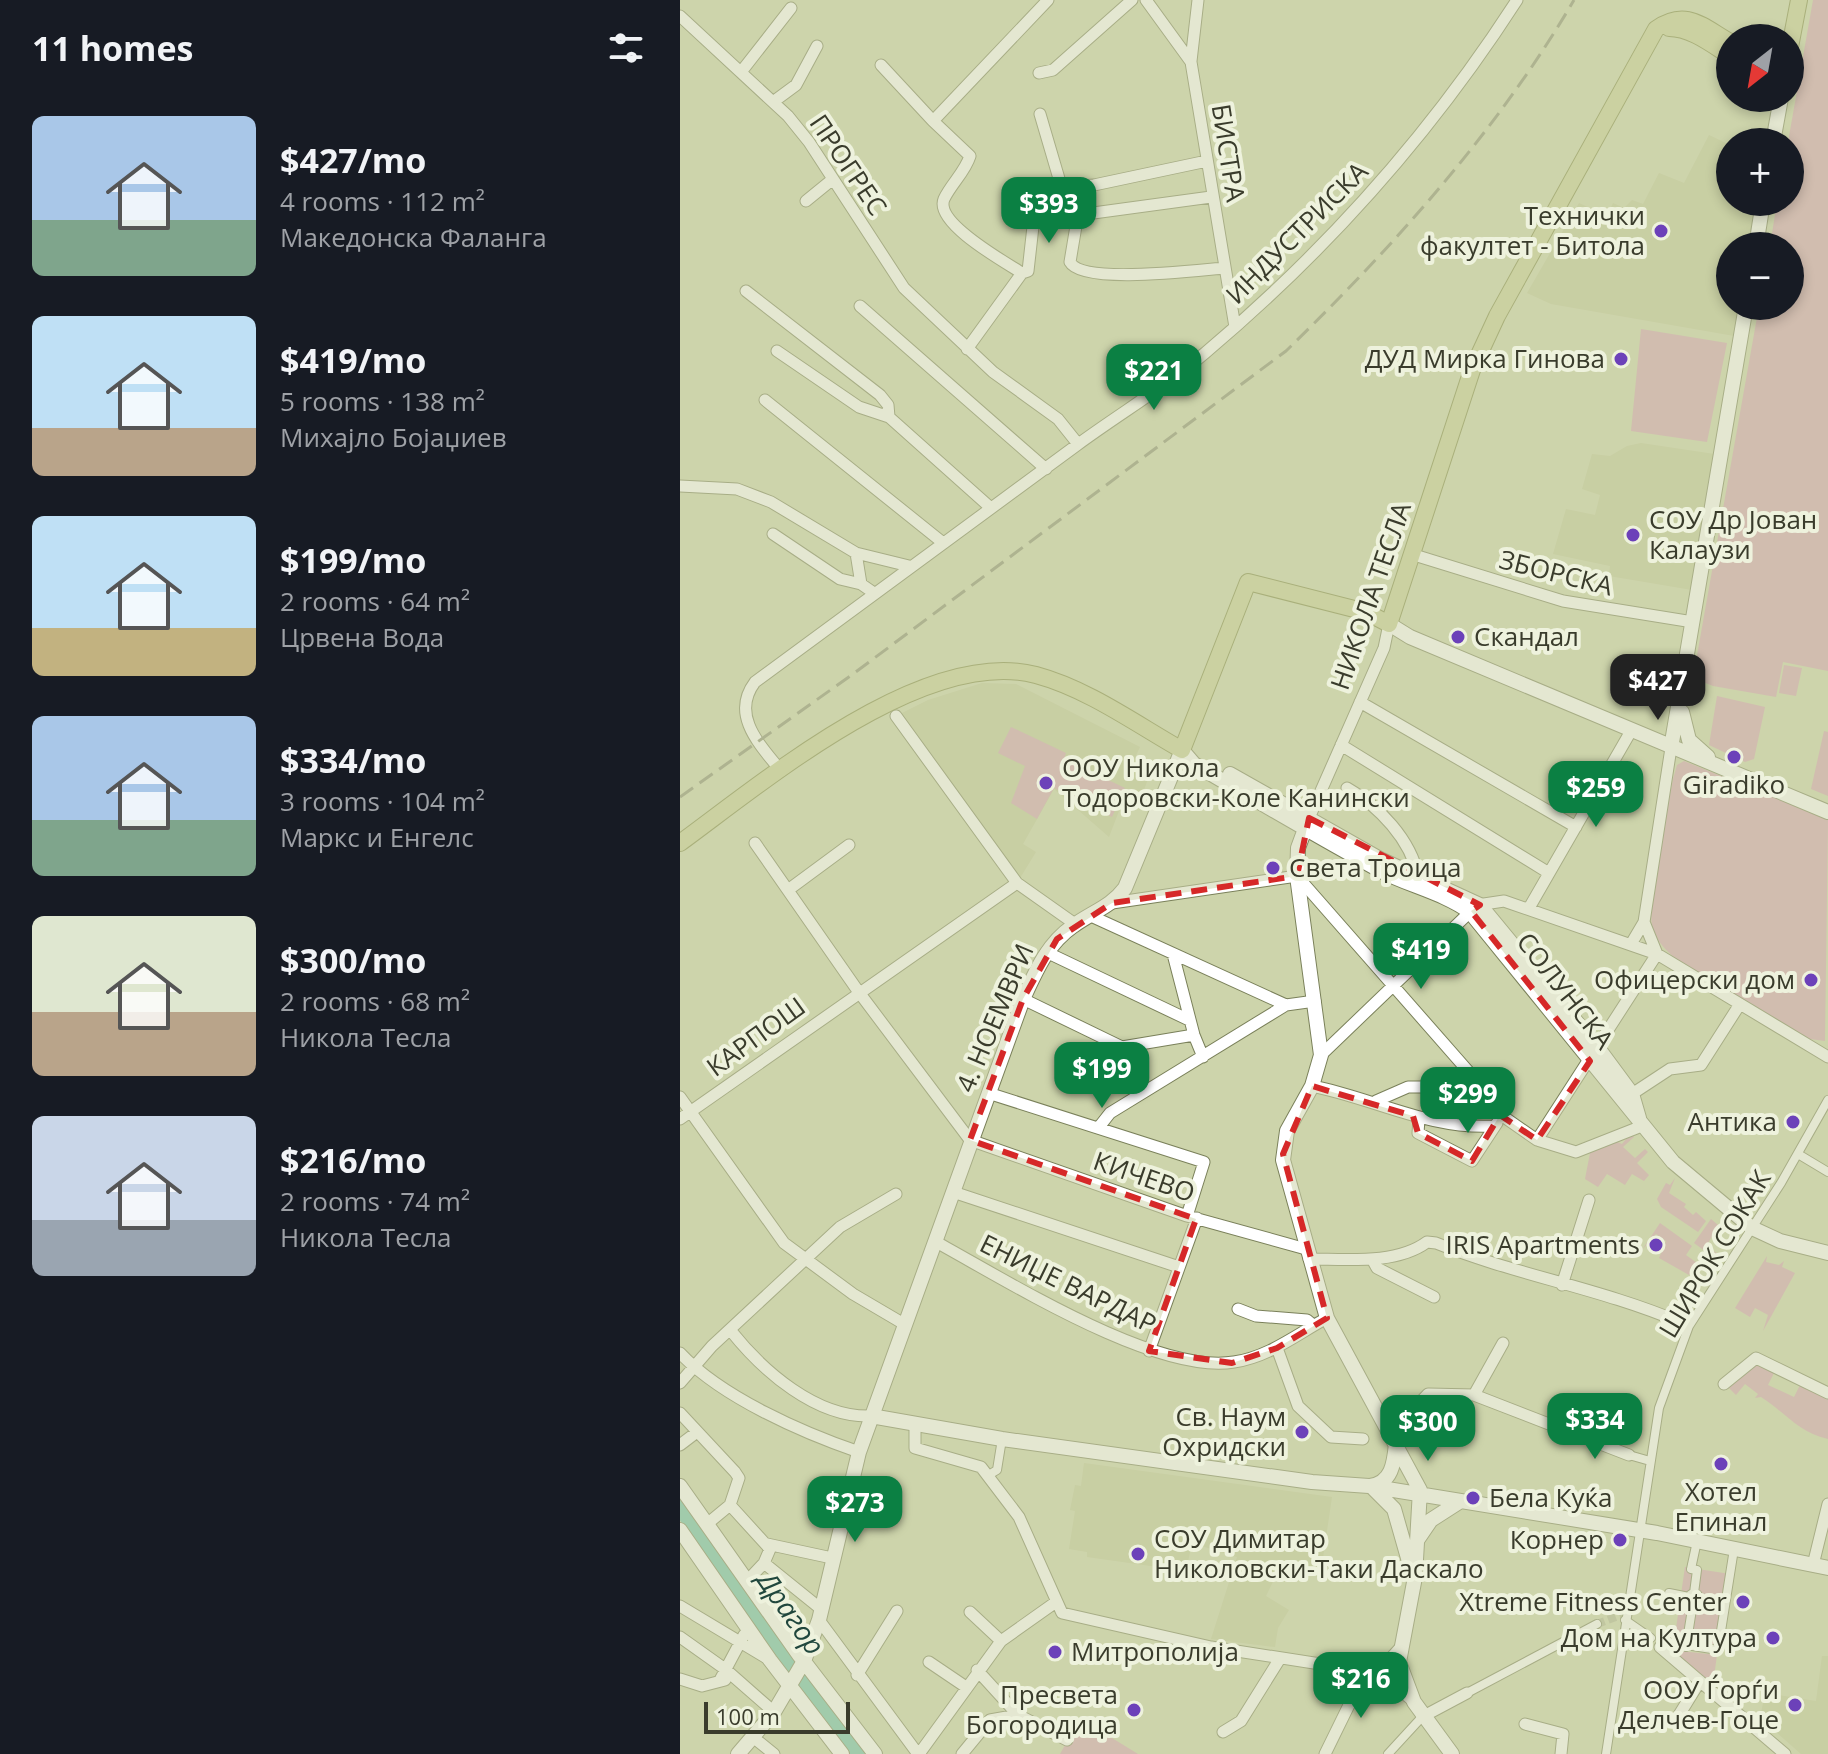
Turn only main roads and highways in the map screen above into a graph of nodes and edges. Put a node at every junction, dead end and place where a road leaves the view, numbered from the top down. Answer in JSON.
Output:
{"nodes":[{"id":1,"x":1799,"y":0,"type":"edge"},
{"id":2,"x":1794,"y":24,"type":"edge"},
{"id":3,"x":1716,"y":35,"type":"edge"},
{"id":4,"x":1716,"y":48,"type":"edge"},
{"id":5,"x":1644,"y":50,"type":"junction"},
{"id":6,"x":1389,"y":624,"type":"joint"},
{"id":7,"x":680,"y":843,"type":"edge"}],
"edges":[{"from":1,"to":2,"type":"main road"},
{"from":3,"to":5,"type":"main road","name":"НИКОЛА ТЕСЛА"},
{"from":4,"to":5,"type":"main road","name":"НИКОЛА ТЕСЛА"},
{"from":5,"to":6,"type":"main road","name":"НИКОЛА ТЕСЛА"},
{"from":6,"to":7,"type":"main road","name":"4. НОЕМВРИ"}]}
